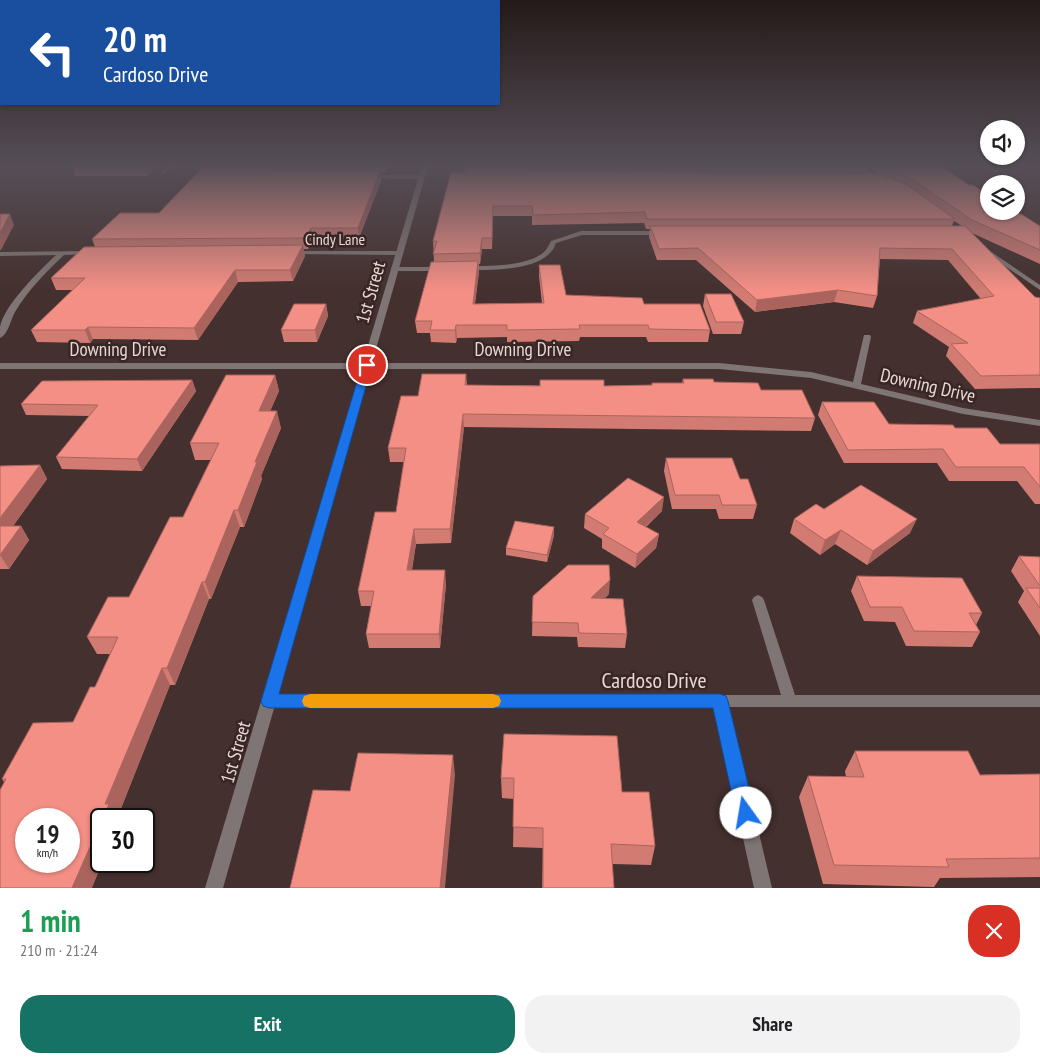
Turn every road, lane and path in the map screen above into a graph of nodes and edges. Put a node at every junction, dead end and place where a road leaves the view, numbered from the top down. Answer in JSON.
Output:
{"nodes":[{"id":1,"x":413,"y":207,"type":"edge"},
{"id":2,"x":671,"y":233,"type":"edge"},
{"id":3,"x":976,"y":244,"type":"edge"},
{"id":4,"x":63,"y":253,"type":"junction"},
{"id":5,"x":93,"y":253,"type":"edge"},
{"id":6,"x":281,"y":253,"type":"edge"},
{"id":7,"x":400,"y":253,"type":"junction"},
{"id":8,"x":0,"y":254,"type":"edge"},
{"id":9,"x":451,"y":268,"type":"edge"},
{"id":10,"x":459,"y":268,"type":"edge"},
{"id":11,"x":395,"y":269,"type":"junction"},
{"id":12,"x":1040,"y":288,"type":"edge"},
{"id":13,"x":0,"y":336,"type":"edge"},
{"id":14,"x":868,"y":338,"type":"dead end"},
{"id":15,"x":367,"y":365,"type":"junction"},
{"id":16,"x":0,"y":366,"type":"edge"},
{"id":17,"x":857,"y":384,"type":"junction"},
{"id":18,"x":1040,"y":423,"type":"edge"},
{"id":19,"x":758,"y":600,"type":"dead end"},
{"id":20,"x":269,"y":701,"type":"junction"},
{"id":21,"x":720,"y":701,"type":"junction"},
{"id":22,"x":790,"y":701,"type":"junction"},
{"id":23,"x":1040,"y":701,"type":"edge"},
{"id":24,"x":214,"y":888,"type":"edge"},
{"id":25,"x":763,"y":888,"type":"edge"}],
"edges":[{"from":1,"to":7,"type":"street","name":"1st Street"},
{"from":2,"to":10,"type":"street"},
{"from":3,"to":12,"type":"street"},
{"from":4,"to":5,"type":"street"},
{"from":4,"to":8,"type":"street"},
{"from":4,"to":13,"type":"street"},
{"from":6,"to":7,"type":"street","name":"Cindy Lane"},
{"from":7,"to":11,"type":"street","name":"1st Street"},
{"from":9,"to":11,"type":"street"},
{"from":11,"to":15,"type":"street","name":"1st Street"},
{"from":14,"to":17,"type":"street"},
{"from":15,"to":16,"type":"street","name":"Downing Drive"},
{"from":15,"to":17,"type":"street","name":"Downing Drive"},
{"from":15,"to":20,"type":"street","name":"1st Street"},
{"from":17,"to":18,"type":"street","name":"Downing Drive"},
{"from":19,"to":22,"type":"street"},
{"from":20,"to":21,"type":"street","name":"Cardoso Drive"},
{"from":20,"to":24,"type":"street","name":"1st Street"},
{"from":21,"to":22,"type":"street","name":"Cardoso Drive"},
{"from":21,"to":25,"type":"street"},
{"from":22,"to":23,"type":"street","name":"Cardoso Drive"}]}
